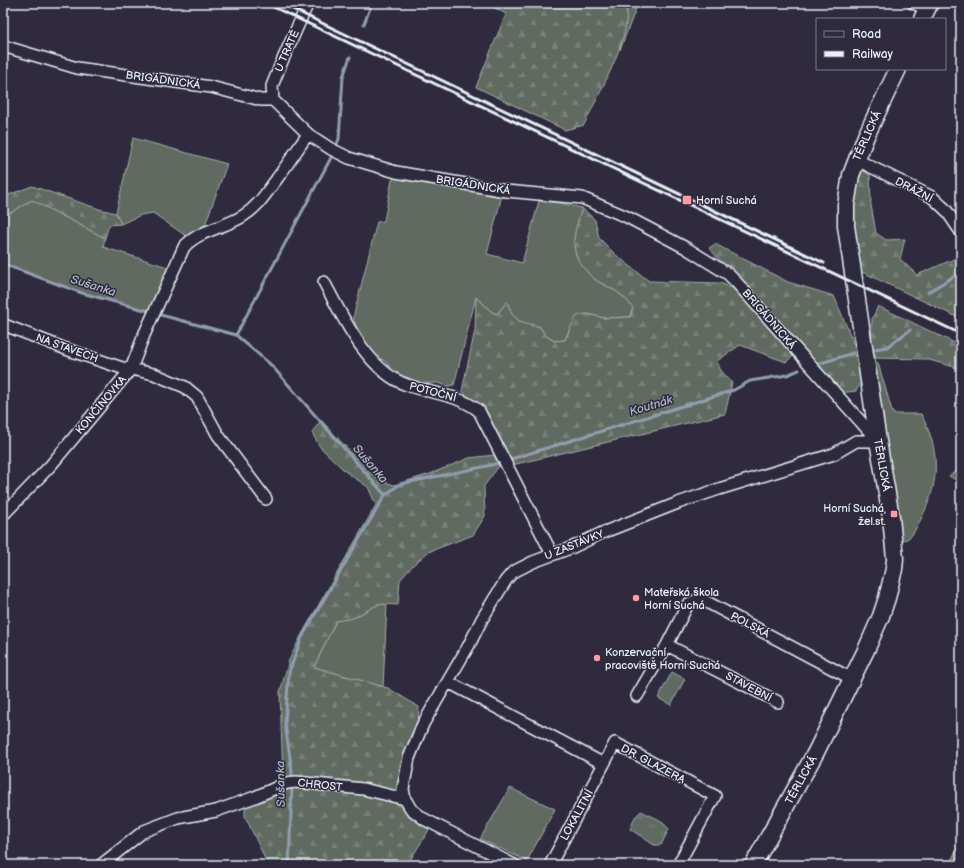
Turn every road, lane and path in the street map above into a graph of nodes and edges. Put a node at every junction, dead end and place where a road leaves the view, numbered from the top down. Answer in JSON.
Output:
{"nodes":[{"id":1,"x":308,"y":3,"type":"edge"},
{"id":2,"x":3,"y":46,"type":"edge"},
{"id":3,"x":898,"y":70,"type":"edge"},
{"id":4,"x":273,"y":100,"type":"junction"},
{"id":5,"x":308,"y":134,"type":"junction"},
{"id":6,"x":857,"y":160,"type":"junction"},
{"id":7,"x":961,"y":232,"type":"edge"},
{"id":8,"x":324,"y":282,"type":"dead end"},
{"id":9,"x":3,"y":328,"type":"edge"},
{"id":10,"x":132,"y":369,"type":"junction"},
{"id":11,"x":878,"y":441,"type":"junction"},
{"id":12,"x":266,"y":499,"type":"dead end"},
{"id":13,"x":3,"y":515,"type":"edge"},
{"id":14,"x":552,"y":554,"type":"junction"},
{"id":15,"x":667,"y":645,"type":"junction"},
{"id":16,"x":852,"y":679,"type":"junction"},
{"id":17,"x":448,"y":682,"type":"junction"},
{"id":18,"x":637,"y":696,"type":"dead end"},
{"id":19,"x":778,"y":702,"type":"dead end"},
{"id":20,"x":604,"y":764,"type":"junction"},
{"id":21,"x":405,"y":799,"type":"junction"},
{"id":22,"x":101,"y":865,"type":"edge"},
{"id":23,"x":514,"y":865,"type":"edge"},
{"id":24,"x":550,"y":865,"type":"edge"},
{"id":25,"x":678,"y":865,"type":"edge"},
{"id":26,"x":753,"y":865,"type":"edge"}],
"edges":[{"from":1,"to":4,"type":"street","name":"U TRATĚ"},
{"from":2,"to":4,"type":"street","name":"BRIGÁDNICKÁ"},
{"from":3,"to":6,"type":"main road","name":"TĚRLICKÁ"},
{"from":4,"to":5,"type":"street","name":"BRIGÁDNICKÁ"},
{"from":5,"to":10,"type":"street"},
{"from":5,"to":11,"type":"street","name":"BRIGÁDNICKÁ"},
{"from":6,"to":7,"type":"street","name":"DRÁŽNÍ"},
{"from":6,"to":11,"type":"main road","name":"TĚRLICKÁ"},
{"from":8,"to":14,"type":"street","name":"POTOČNÍ"},
{"from":9,"to":10,"type":"street","name":"NA STAVECH"},
{"from":10,"to":12,"type":"street","name":"KONČINOVKA"},
{"from":10,"to":13,"type":"street","name":"KONČINOVKA"},
{"from":11,"to":14,"type":"street","name":"U ZASTÁVKY"},
{"from":11,"to":16,"type":"main road","name":"TĚRLICKÁ"},
{"from":14,"to":17,"type":"street","name":"U ZASTÁVKY"},
{"from":15,"to":16,"type":"street","name":"POLSKÁ"},
{"from":15,"to":18,"type":"street"},
{"from":15,"to":19,"type":"street","name":"STAVEBNÍ"},
{"from":16,"to":26,"type":"main road","name":"TĚRLICKÁ"},
{"from":17,"to":20,"type":"street"},
{"from":17,"to":21,"type":"street","name":"U ZASTÁVKY"},
{"from":20,"to":24,"type":"street","name":"LOKALITNÍ"},
{"from":20,"to":25,"type":"street","name":"DR. GLAZERA"},
{"from":21,"to":22,"type":"street","name":"CHROST"},
{"from":21,"to":23,"type":"street"}]}
